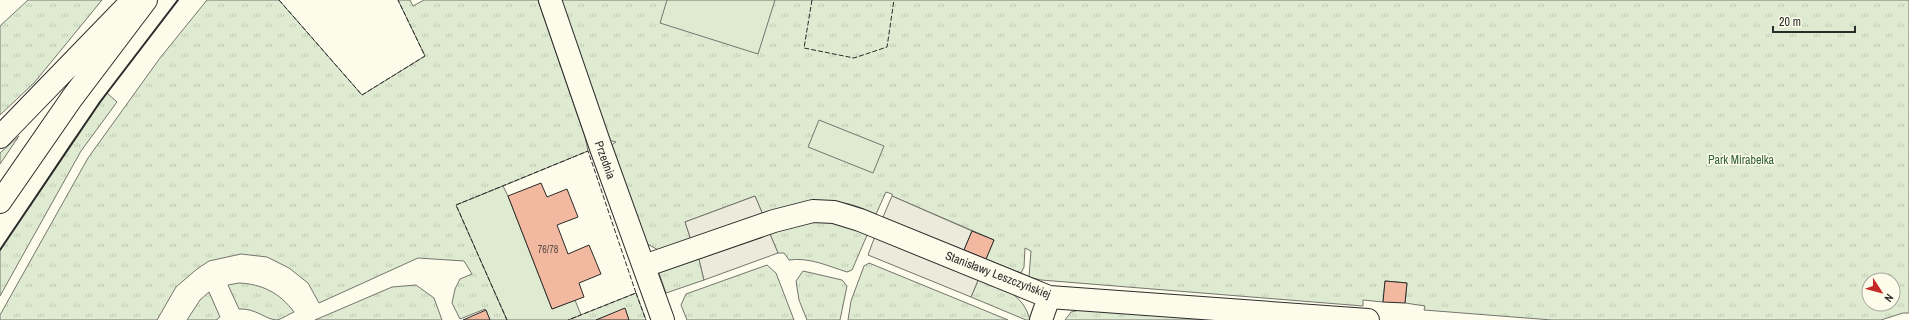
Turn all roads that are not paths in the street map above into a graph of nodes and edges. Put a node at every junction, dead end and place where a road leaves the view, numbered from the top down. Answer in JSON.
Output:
{"nodes":[{"id":1,"x":132,"y":0,"type":"edge"},
{"id":2,"x":146,"y":0,"type":"edge"},
{"id":3,"x":550,"y":0,"type":"edge"},
{"id":4,"x":0,"y":136,"type":"edge"},
{"id":5,"x":0,"y":202,"type":"edge"},
{"id":6,"x":644,"y":266,"type":"junction"},
{"id":7,"x":1049,"y":297,"type":"junction"},
{"id":8,"x":663,"y":320,"type":"edge"},
{"id":9,"x":1041,"y":320,"type":"edge"},
{"id":10,"x":1368,"y":320,"type":"edge"}],
"edges":[{"from":1,"to":4,"type":"street"},
{"from":2,"to":5,"type":"street"},
{"from":3,"to":6,"type":"street","name":"Przednia"},
{"from":6,"to":7,"type":"street","name":"Stanisławy Leszczyńskiej"},
{"from":6,"to":8,"type":"street","name":"Przednia"},
{"from":7,"to":9,"type":"street"},
{"from":7,"to":10,"type":"street","name":"Stanisławy Leszczyńskiej"}]}
